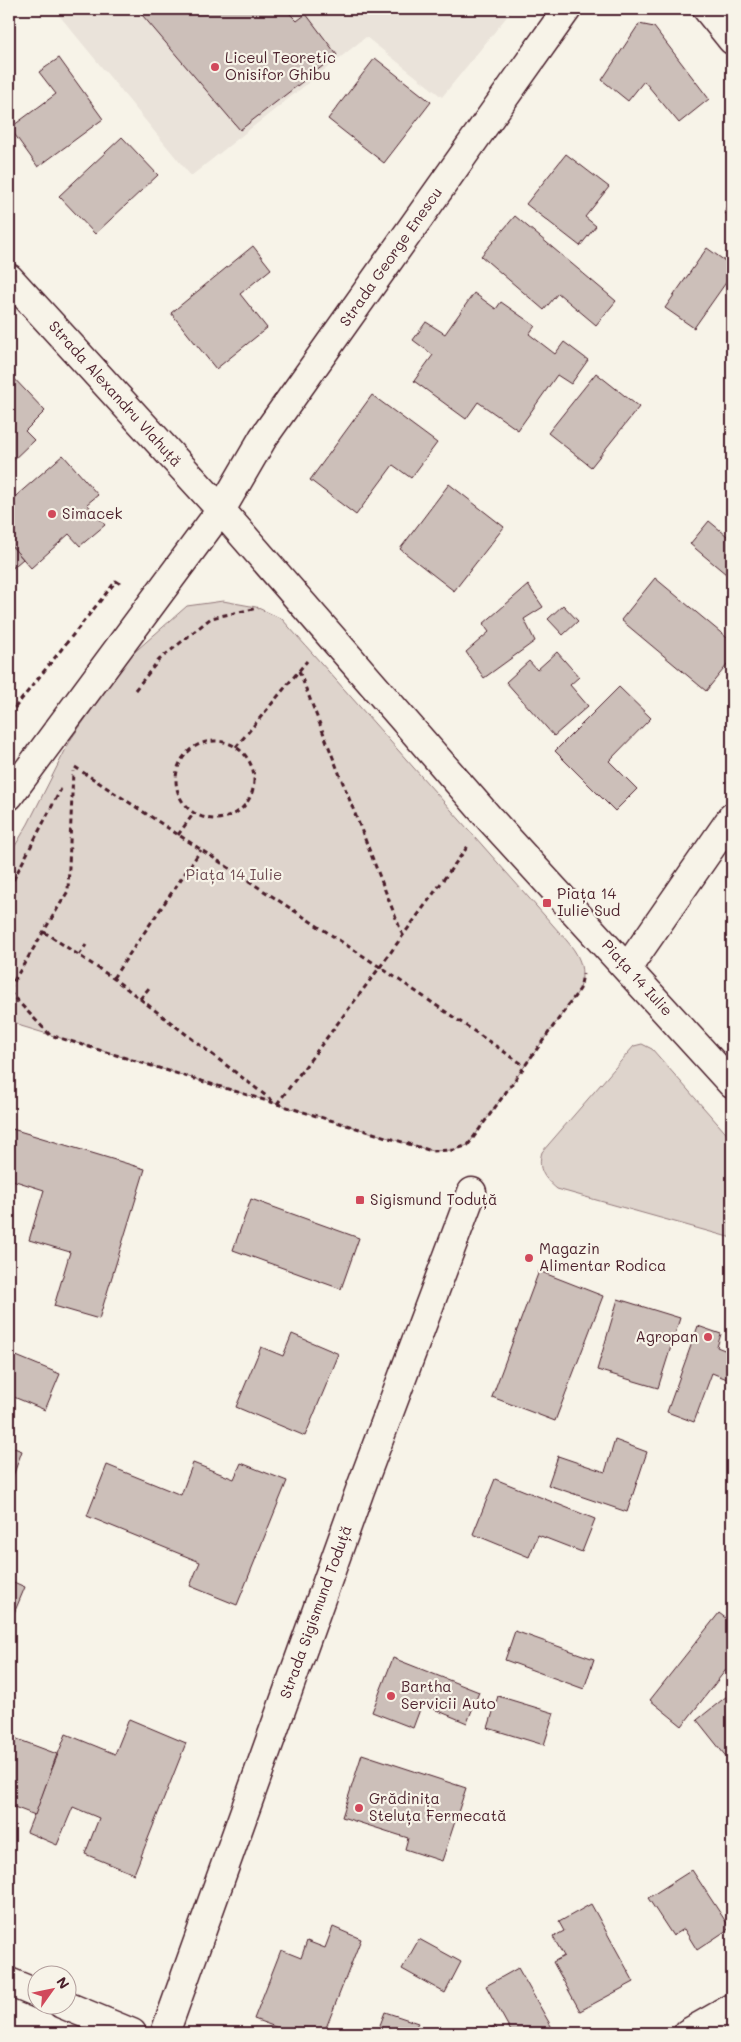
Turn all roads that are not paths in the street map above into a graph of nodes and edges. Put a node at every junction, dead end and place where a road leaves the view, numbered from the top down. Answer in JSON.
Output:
{"nodes":[{"id":1,"x":567,"y":9,"type":"edge"},
{"id":2,"x":707,"y":9,"type":"edge"},
{"id":3,"x":732,"y":40,"type":"edge"},
{"id":4,"x":9,"y":278,"type":"edge"},
{"id":5,"x":221,"y":510,"type":"junction"},
{"id":6,"x":9,"y":796,"type":"edge"},
{"id":7,"x":732,"y":817,"type":"edge"},
{"id":8,"x":628,"y":967,"type":"junction"},
{"id":9,"x":732,"y":1084,"type":"edge"},
{"id":10,"x":472,"y":1192,"type":"dead end"},
{"id":11,"x":9,"y":1982,"type":"edge"},
{"id":12,"x":28,"y":1990,"type":"edge"},
{"id":13,"x":732,"y":2008,"type":"edge"},
{"id":14,"x":78,"y":2011,"type":"edge"},
{"id":15,"x":132,"y":2033,"type":"edge"},
{"id":16,"x":165,"y":2033,"type":"edge"},
{"id":17,"x":688,"y":2033,"type":"edge"}],
"edges":[{"from":1,"to":5,"type":"street","name":"Strada George Enescu"},
{"from":2,"to":3,"type":"street"},
{"from":4,"to":5,"type":"street","name":"Strada Alexandru Vlahuță"},
{"from":5,"to":6,"type":"street"},
{"from":5,"to":8,"type":"street","name":"Piața 14 Iulie"},
{"from":7,"to":8,"type":"street"},
{"from":8,"to":9,"type":"street","name":"Piața 14 Iulie"},
{"from":10,"to":16,"type":"street","name":"Strada Sigismund Toduță"},
{"from":11,"to":12,"type":"street"},
{"from":13,"to":17,"type":"street"},
{"from":14,"to":15,"type":"street"}]}
